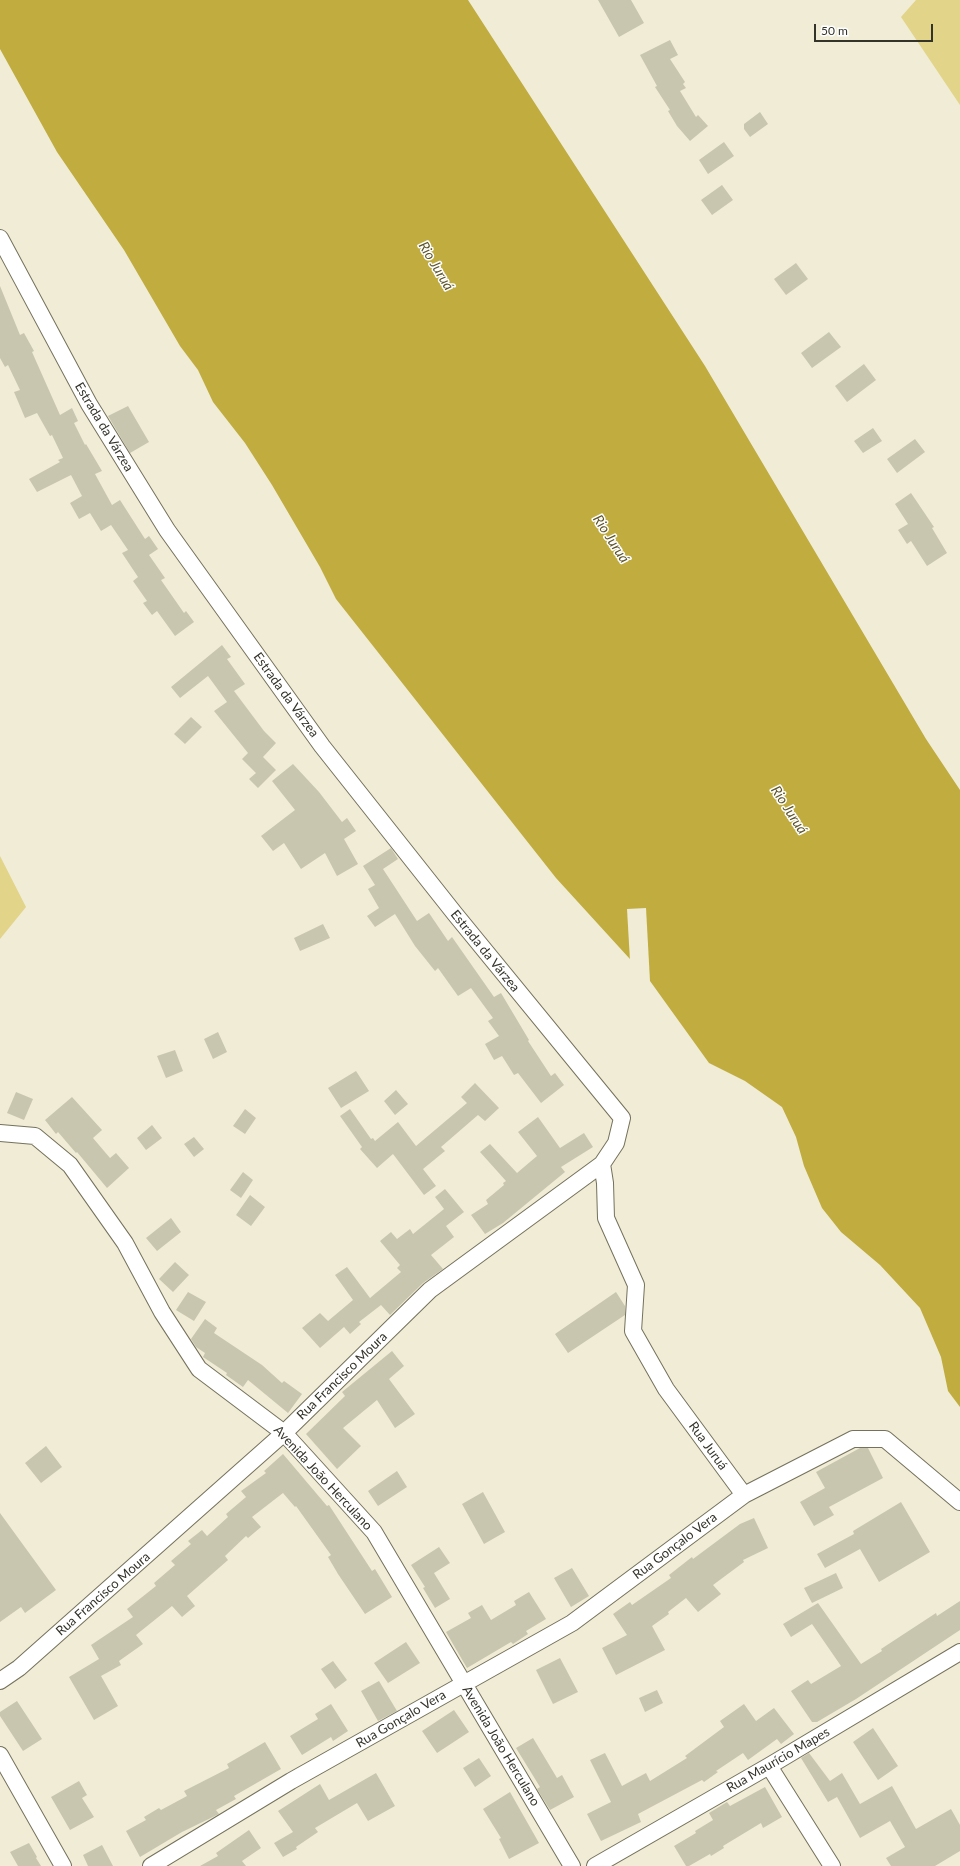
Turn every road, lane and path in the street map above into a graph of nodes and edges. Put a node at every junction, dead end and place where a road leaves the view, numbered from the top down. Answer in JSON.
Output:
{"nodes":[{"id":1,"x":0,"y":238,"type":"edge"},
{"id":2,"x":622,"y":1118,"type":"joint"},
{"id":3,"x":0,"y":1133,"type":"edge"},
{"id":4,"x":602,"y":1164,"type":"junction"},
{"id":5,"x":284,"y":1433,"type":"junction"},
{"id":6,"x":744,"y":1494,"type":"junction"},
{"id":7,"x":960,"y":1502,"type":"edge"},
{"id":8,"x":960,"y":1652,"type":"edge"},
{"id":9,"x":0,"y":1681,"type":"edge"},
{"id":10,"x":464,"y":1683,"type":"junction"},
{"id":11,"x":0,"y":1755,"type":"edge"},
{"id":12,"x":769,"y":1766,"type":"junction"},
{"id":13,"x":63,"y":1866,"type":"edge"},
{"id":14,"x":151,"y":1866,"type":"edge"},
{"id":15,"x":572,"y":1866,"type":"edge"},
{"id":16,"x":595,"y":1866,"type":"edge"},
{"id":17,"x":832,"y":1866,"type":"edge"}],
"edges":[{"from":1,"to":2,"type":"street","name":"Estrada da Várzea"},
{"from":2,"to":4,"type":"street","name":"Rua Francisco Moura"},
{"from":3,"to":5,"type":"street","name":"Avenida João Herculano"},
{"from":4,"to":5,"type":"street","name":"Rua Francisco Moura"},
{"from":4,"to":6,"type":"street","name":"Rua Juruá"},
{"from":5,"to":9,"type":"street","name":"Rua Francisco Moura"},
{"from":5,"to":10,"type":"street","name":"Avenida João Herculano"},
{"from":6,"to":7,"type":"street"},
{"from":6,"to":10,"type":"street","name":"Rua Gonçalo Vera"},
{"from":8,"to":12,"type":"street","name":"Rua Maurício Mapes"},
{"from":10,"to":14,"type":"street","name":"Rua Gonçalo Vera"},
{"from":10,"to":15,"type":"street","name":"Avenida João Herculano"},
{"from":11,"to":13,"type":"street"},
{"from":12,"to":16,"type":"street","name":"Rua Maurício Mapes"},
{"from":12,"to":17,"type":"street"}]}
